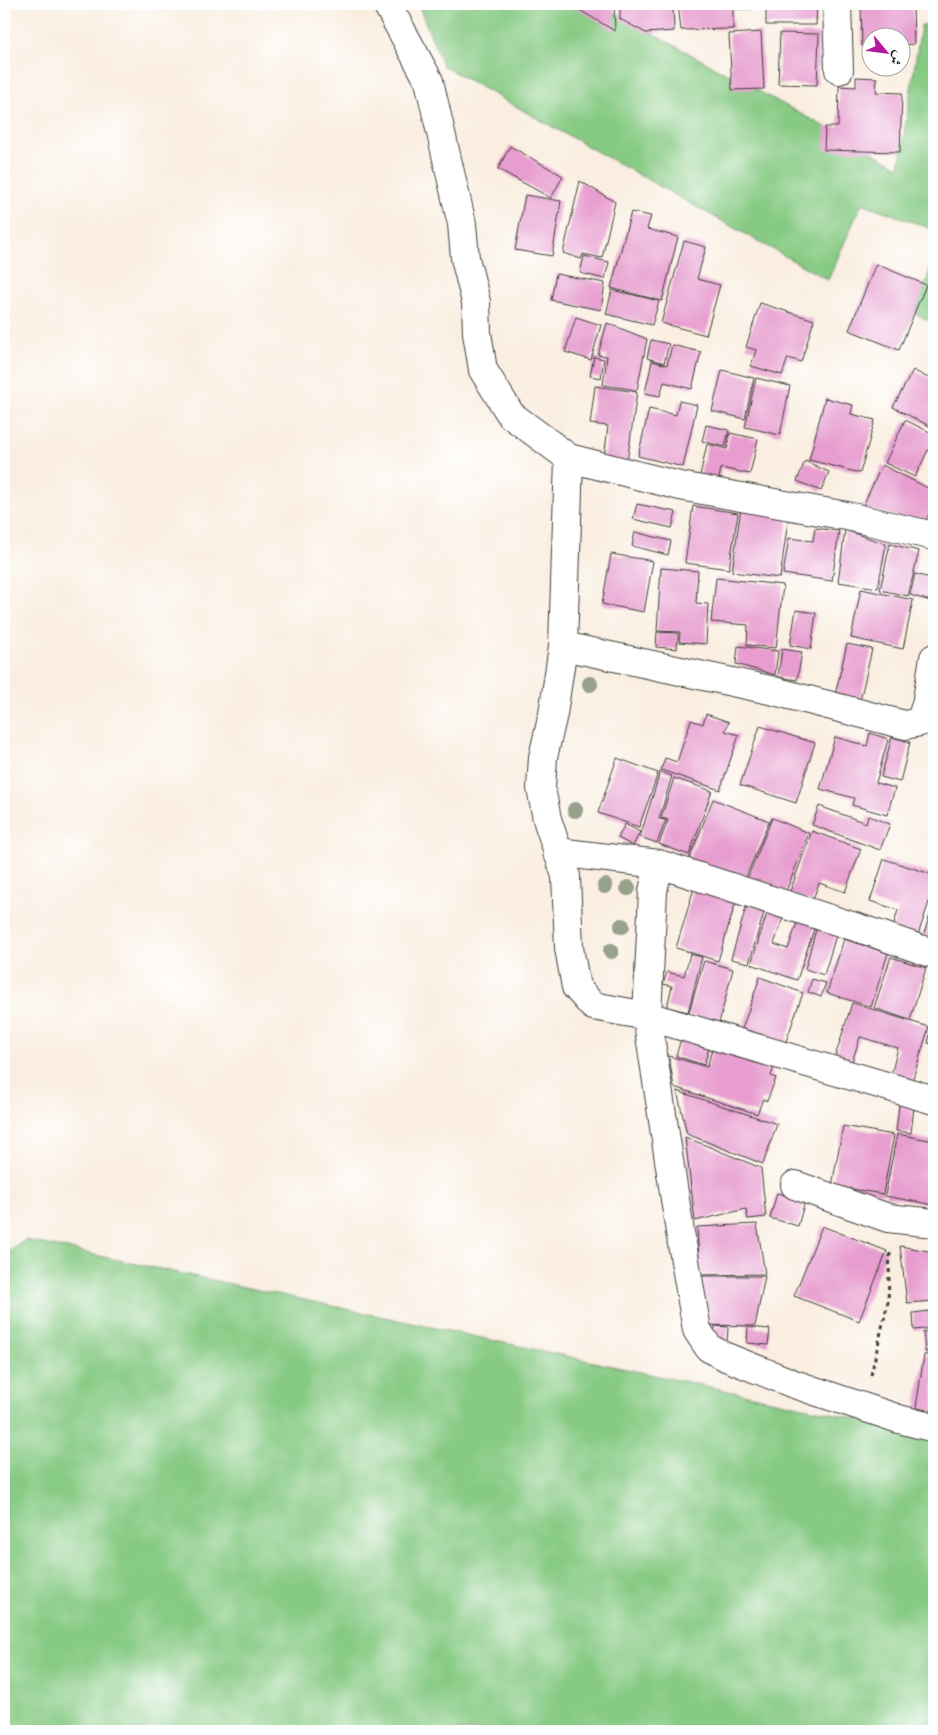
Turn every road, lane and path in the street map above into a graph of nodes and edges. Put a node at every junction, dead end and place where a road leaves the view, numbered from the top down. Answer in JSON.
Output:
{"nodes":[{"id":1,"x":387,"y":4,"type":"edge"},
{"id":2,"x":838,"y":4,"type":"edge"},
{"id":3,"x":838,"y":70,"type":"dead end"},
{"id":4,"x":568,"y":458,"type":"junction"},
{"id":5,"x":934,"y":536,"type":"edge"},
{"id":6,"x":563,"y":646,"type":"junction"},
{"id":7,"x":934,"y":658,"type":"edge"},
{"id":8,"x":557,"y":852,"type":"junction"},
{"id":9,"x":659,"y":864,"type":"junction"},
{"id":10,"x":934,"y":954,"type":"edge"},
{"id":11,"x":647,"y":1016,"type":"junction"},
{"id":12,"x":934,"y":1100,"type":"edge"},
{"id":13,"x":795,"y":1186,"type":"dead end"},
{"id":14,"x":888,"y":1218,"type":"junction"},
{"id":15,"x":934,"y":1223,"type":"edge"},
{"id":16,"x":864,"y":1408,"type":"junction"},
{"id":17,"x":934,"y":1428,"type":"edge"}],
"edges":[{"from":1,"to":4,"type":"street"},
{"from":2,"to":3,"type":"street"},
{"from":4,"to":5,"type":"street"},
{"from":4,"to":6,"type":"street"},
{"from":6,"to":7,"type":"street"},
{"from":6,"to":8,"type":"street"},
{"from":8,"to":9,"type":"street"},
{"from":8,"to":11,"type":"street"},
{"from":9,"to":10,"type":"street"},
{"from":9,"to":11,"type":"street"},
{"from":11,"to":12,"type":"street"},
{"from":11,"to":16,"type":"street"},
{"from":13,"to":14,"type":"street"},
{"from":14,"to":15,"type":"street"},
{"from":14,"to":16,"type":"path"},
{"from":16,"to":17,"type":"street"}]}
